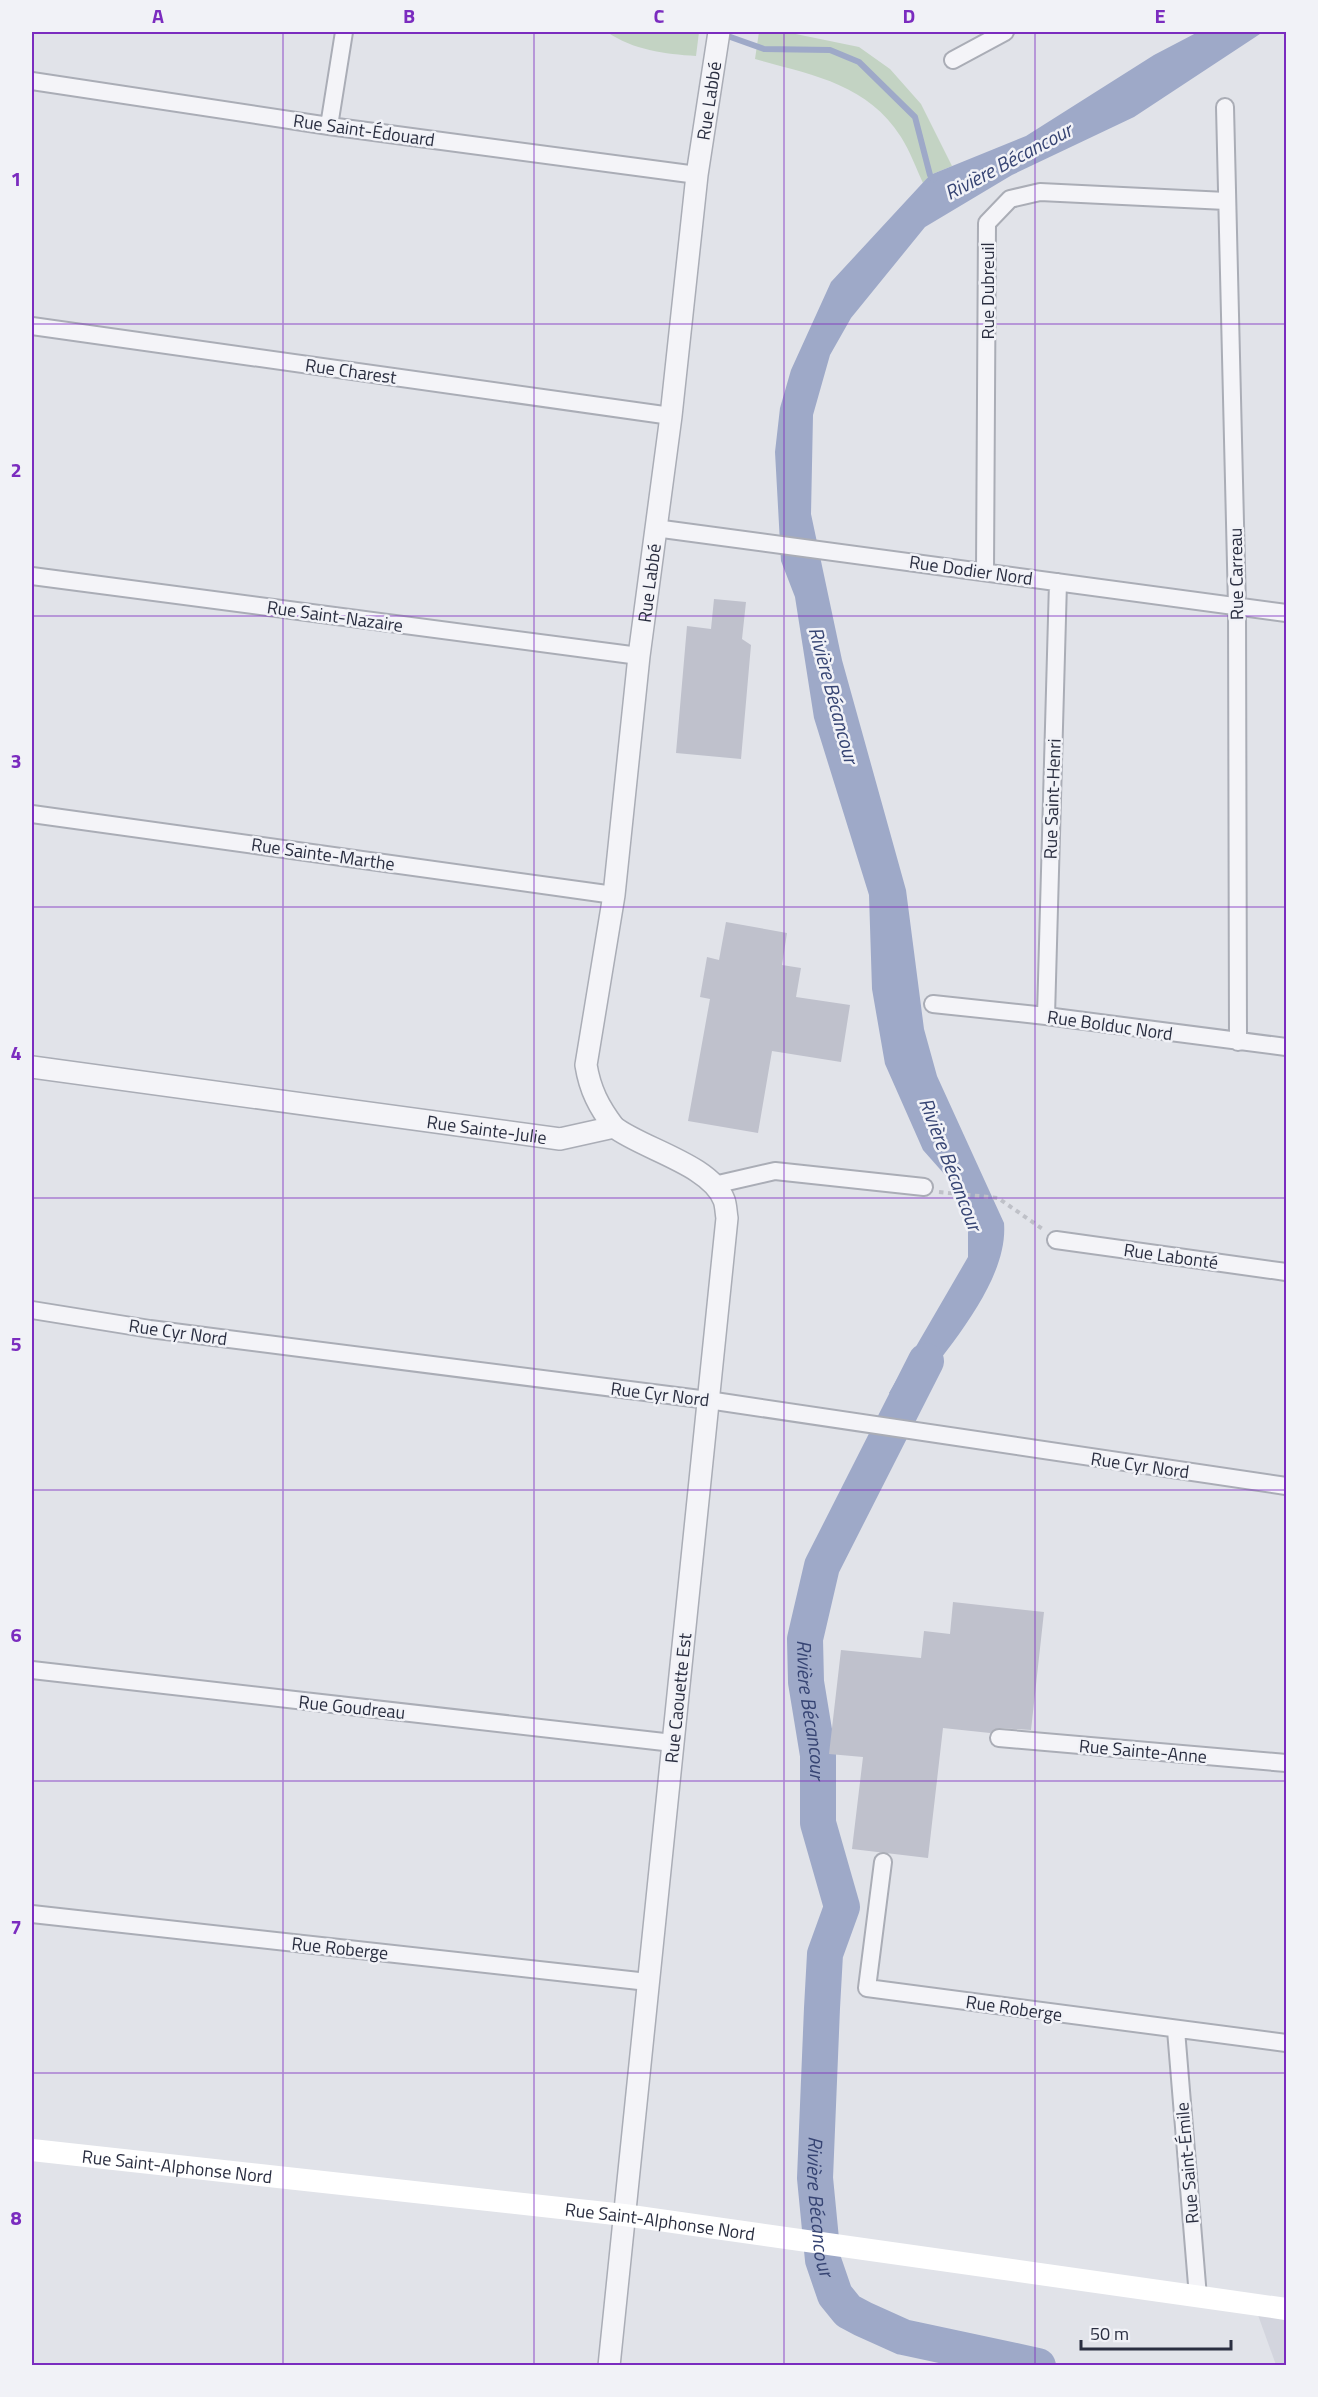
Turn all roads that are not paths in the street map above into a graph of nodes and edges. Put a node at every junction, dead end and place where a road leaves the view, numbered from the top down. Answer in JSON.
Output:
{"nodes":[{"id":1,"x":344,"y":32,"type":"edge"},
{"id":2,"x":719,"y":32,"type":"edge"},
{"id":3,"x":1005,"y":32,"type":"edge"},
{"id":4,"x":953,"y":60,"type":"dead end"},
{"id":5,"x":32,"y":81,"type":"edge"},
{"id":6,"x":1225,"y":107,"type":"dead end"},
{"id":7,"x":329,"y":126,"type":"junction"},
{"id":8,"x":697,"y":175,"type":"junction"},
{"id":9,"x":1226,"y":201,"type":"junction"},
{"id":10,"x":32,"y":326,"type":"edge"},
{"id":11,"x":671,"y":416,"type":"junction"},
{"id":12,"x":655,"y":528,"type":"junction"},
{"id":13,"x":985,"y":572,"type":"junction"},
{"id":14,"x":32,"y":576,"type":"edge"},
{"id":15,"x":1058,"y":582,"type":"junction"},
{"id":16,"x":1237,"y":606,"type":"junction"},
{"id":17,"x":1287,"y":613,"type":"edge"},
{"id":18,"x":639,"y":656,"type":"junction"},
{"id":19,"x":32,"y":814,"type":"edge"},
{"id":20,"x":614,"y":895,"type":"junction"},
{"id":21,"x":933,"y":1004,"type":"dead end"},
{"id":22,"x":1046,"y":1016,"type":"junction"},
{"id":23,"x":1238,"y":1042,"type":"junction"},
{"id":24,"x":1287,"y":1047,"type":"edge"},
{"id":25,"x":32,"y":1067,"type":"edge"},
{"id":26,"x":614,"y":1127,"type":"junction"},
{"id":27,"x":714,"y":1185,"type":"junction"},
{"id":28,"x":930,"y":1189,"type":"road end"},
{"id":29,"x":1056,"y":1240,"type":"road end"},
{"id":30,"x":1287,"y":1272,"type":"edge"},
{"id":31,"x":32,"y":1310,"type":"edge"},
{"id":32,"x":708,"y":1400,"type":"junction"},
{"id":33,"x":1287,"y":1486,"type":"edge"},
{"id":34,"x":32,"y":1671,"type":"edge"},
{"id":35,"x":999,"y":1738,"type":"dead end"},
{"id":36,"x":673,"y":1743,"type":"junction"},
{"id":37,"x":1287,"y":1762,"type":"edge"},
{"id":38,"x":883,"y":1862,"type":"dead end"},
{"id":39,"x":32,"y":1914,"type":"edge"},
{"id":40,"x":648,"y":1982,"type":"junction"},
{"id":41,"x":1176,"y":2030,"type":"junction"},
{"id":42,"x":1287,"y":2043,"type":"edge"},
{"id":43,"x":32,"y":2150,"type":"edge"},
{"id":44,"x":624,"y":2215,"type":"junction"},
{"id":45,"x":1198,"y":2297,"type":"junction"},
{"id":46,"x":1287,"y":2309,"type":"edge"},
{"id":47,"x":609,"y":2366,"type":"edge"}],
"edges":[{"from":1,"to":7,"type":"street"},
{"from":2,"to":8,"type":"street","name":"Rue Labbé"},
{"from":3,"to":4,"type":"street"},
{"from":5,"to":7,"type":"street","name":"Rue Saint-Édouard"},
{"from":6,"to":9,"type":"street","name":"Rue Carreau"},
{"from":7,"to":8,"type":"street","name":"Rue Saint-Édouard"},
{"from":8,"to":11,"type":"street","name":"Rue Labbé"},
{"from":9,"to":13,"type":"street","name":"Rue Dubreuil"},
{"from":9,"to":16,"type":"street","name":"Rue Carreau"},
{"from":10,"to":11,"type":"street","name":"Rue Charest"},
{"from":11,"to":12,"type":"street","name":"Rue Labbé"},
{"from":12,"to":13,"type":"street","name":"Rue Dodier Nord"},
{"from":12,"to":18,"type":"street","name":"Rue Labbé"},
{"from":13,"to":15,"type":"street","name":"Rue Dodier Nord"},
{"from":14,"to":18,"type":"street","name":"Rue Saint-Nazaire"},
{"from":15,"to":16,"type":"street","name":"Rue Dodier Nord"},
{"from":15,"to":22,"type":"street","name":"Rue Saint-Henri"},
{"from":16,"to":17,"type":"street","name":"Rue Dodier Nord"},
{"from":16,"to":23,"type":"street","name":"Rue Carreau"},
{"from":18,"to":20,"type":"street","name":"Rue Labbé"},
{"from":19,"to":20,"type":"street","name":"Rue Sainte-Marthe"},
{"from":20,"to":26,"type":"street","name":"Rue Labbé"},
{"from":21,"to":22,"type":"street","name":"Rue Bolduc Nord"},
{"from":22,"to":23,"type":"street","name":"Rue Bolduc Nord"},
{"from":23,"to":24,"type":"street","name":"Rue Bolduc Nord"},
{"from":25,"to":26,"type":"street","name":"Rue Sainte-Julie"},
{"from":26,"to":27,"type":"street"},
{"from":27,"to":28,"type":"street"},
{"from":27,"to":32,"type":"street","name":"Rue Caouette Est"},
{"from":29,"to":30,"type":"street","name":"Rue Labonté"},
{"from":31,"to":32,"type":"street","name":"Rue Cyr Nord"},
{"from":32,"to":33,"type":"street","name":"Rue Cyr Nord"},
{"from":32,"to":36,"type":"street","name":"Rue Caouette Est"},
{"from":34,"to":36,"type":"street","name":"Rue Goudreau"},
{"from":35,"to":37,"type":"street","name":"Rue Sainte-Anne"},
{"from":36,"to":40,"type":"street","name":"Rue Caouette Est"},
{"from":38,"to":41,"type":"street","name":"Rue Roberge"},
{"from":39,"to":40,"type":"street","name":"Rue Roberge"},
{"from":40,"to":44,"type":"street","name":"Rue Caouette Est"},
{"from":41,"to":42,"type":"street","name":"Rue Roberge"},
{"from":41,"to":45,"type":"street","name":"Rue Saint-Émile"},
{"from":43,"to":44,"type":"main road","name":"Rue Saint-Alphonse Nord"},
{"from":44,"to":45,"type":"main road","name":"Rue Saint-Alphonse Nord"},
{"from":44,"to":47,"type":"street","name":"Rue Caouette Est"},
{"from":45,"to":46,"type":"main road","name":"Rue Saint-Alphonse Nord"}]}
